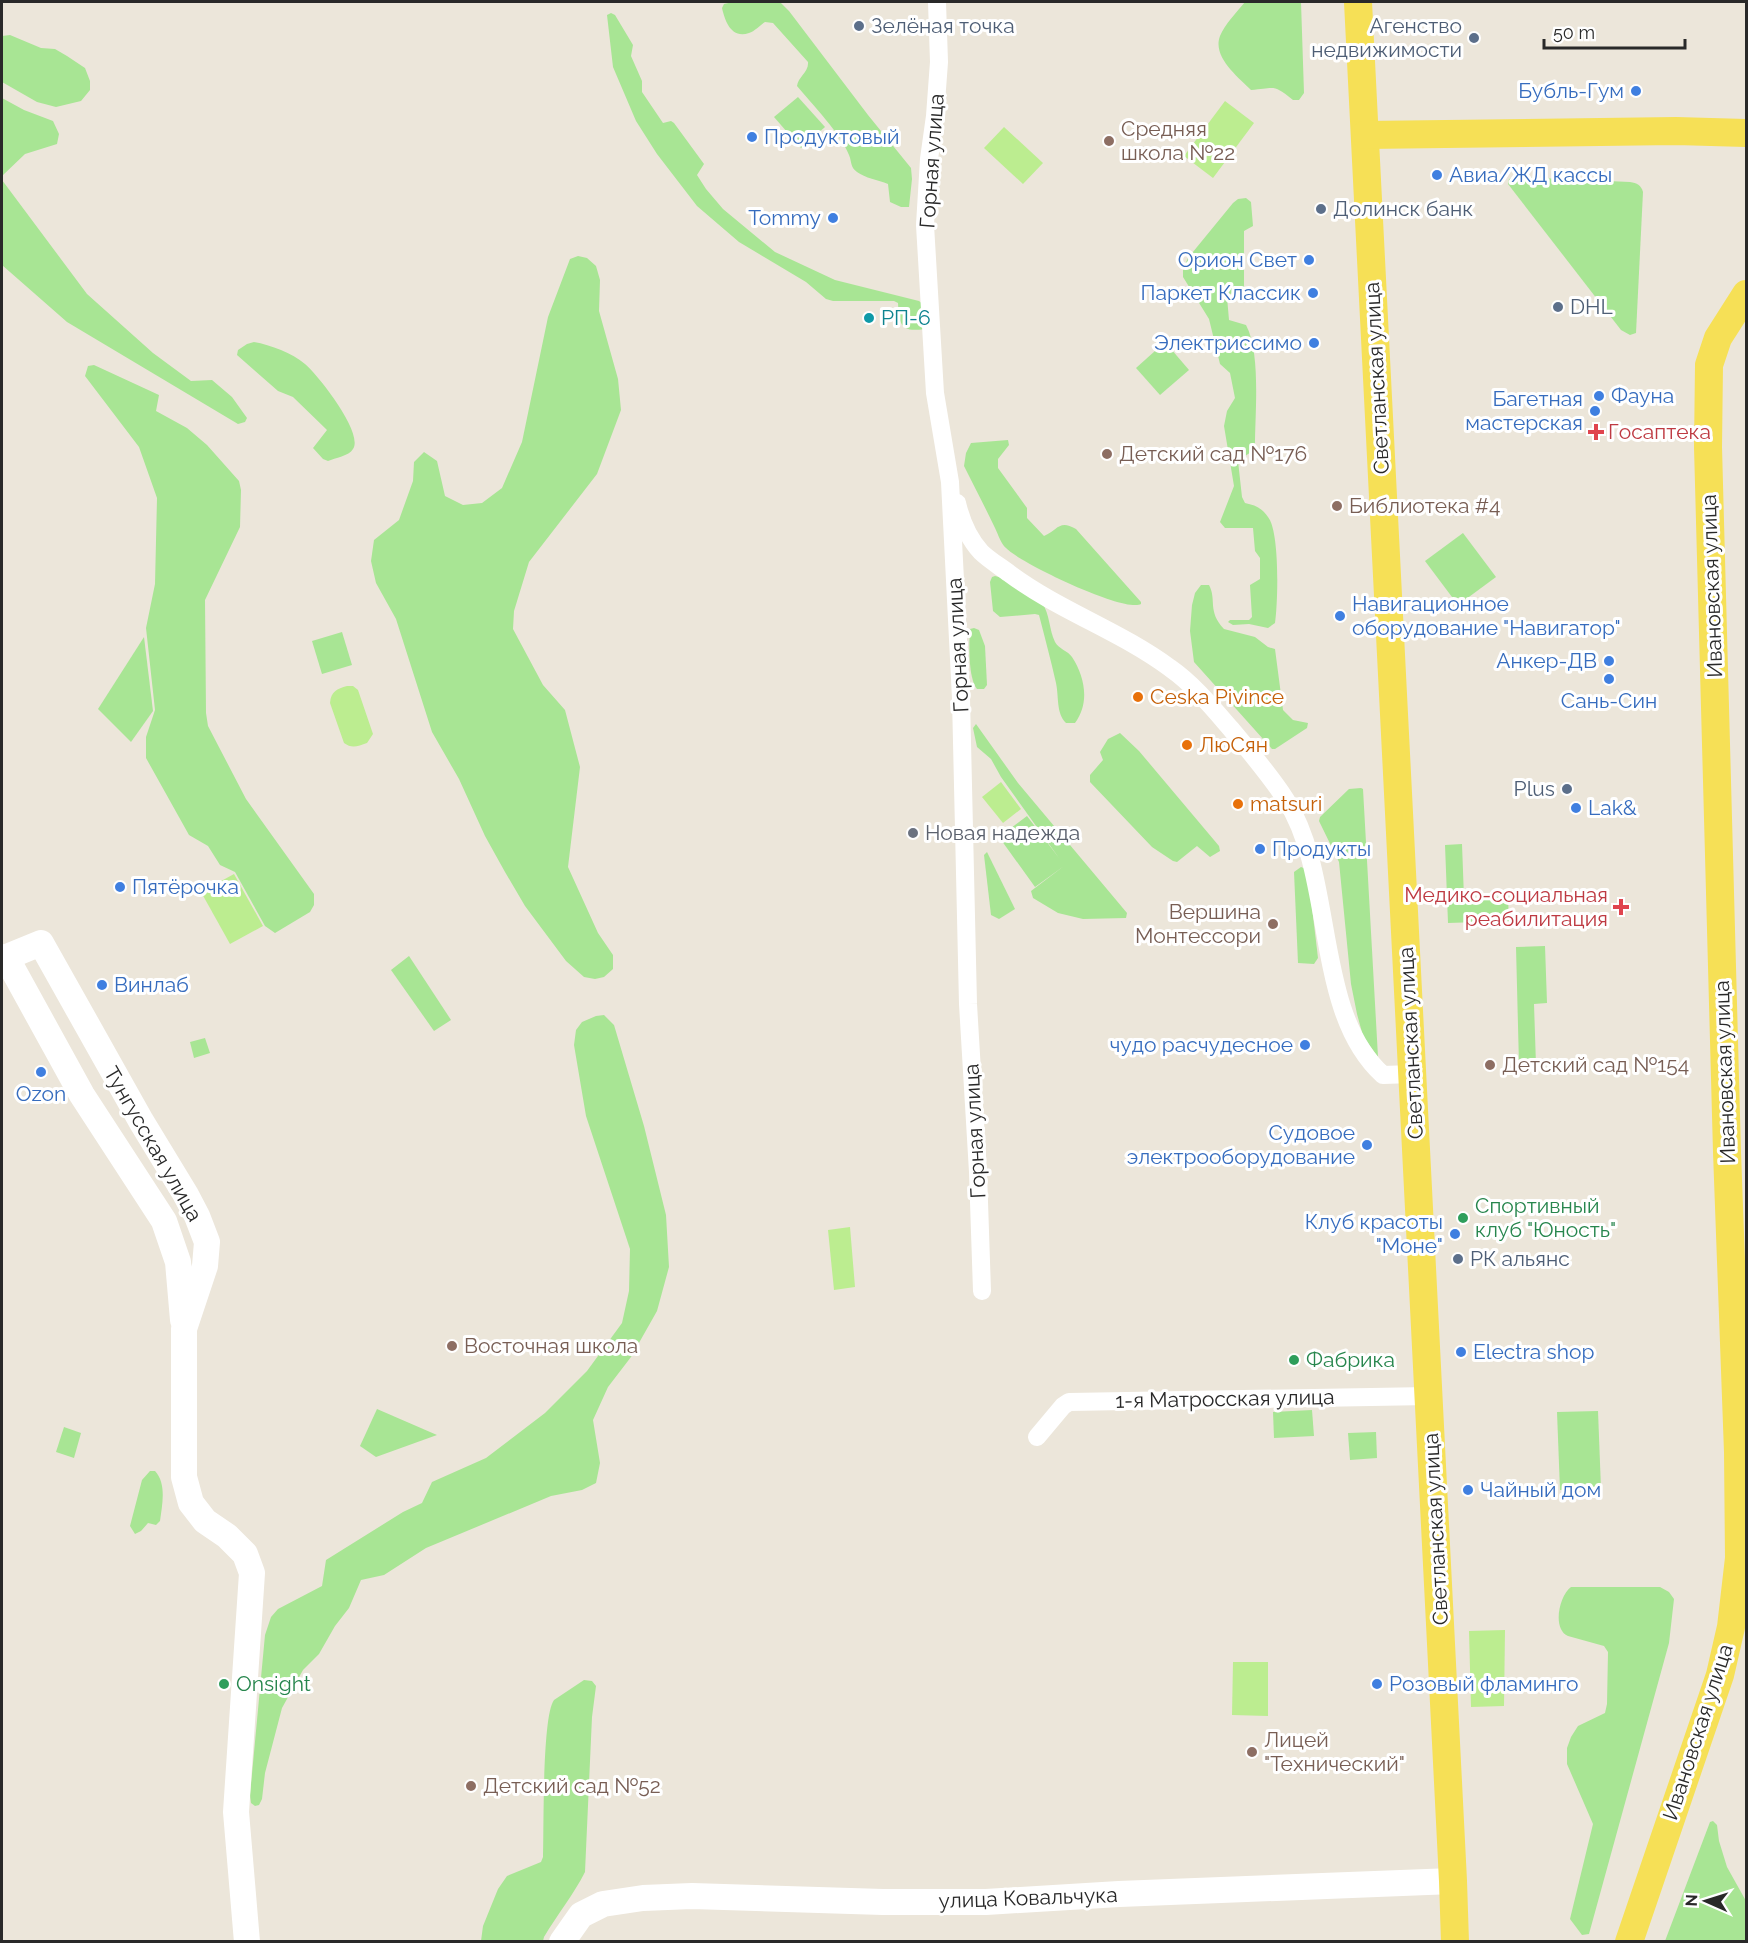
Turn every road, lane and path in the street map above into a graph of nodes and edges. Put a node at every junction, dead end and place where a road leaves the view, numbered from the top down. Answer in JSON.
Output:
{"nodes":[{"id":1,"x":937,"y":2,"type":"edge"},
{"id":2,"x":1358,"y":2,"type":"edge"},
{"id":3,"x":1746,"y":133,"type":"edge"},
{"id":4,"x":1365,"y":135,"type":"junction"},
{"id":5,"x":1746,"y":294,"type":"edge"},
{"id":6,"x":950,"y":482,"type":"junction"},
{"id":7,"x":4,"y":958,"type":"edge"},
{"id":8,"x":1412,"y":1074,"type":"junction"},
{"id":9,"x":982,"y":1291,"type":"dead end"},
{"id":10,"x":184,"y":1329,"type":"junction"},
{"id":11,"x":1429,"y":1396,"type":"junction"},
{"id":12,"x":1037,"y":1437,"type":"dead end"},
{"id":13,"x":1453,"y":1881,"type":"junction"},
{"id":14,"x":246,"y":1941,"type":"edge"},
{"id":15,"x":562,"y":1941,"type":"edge"},
{"id":16,"x":1455,"y":1941,"type":"edge"},
{"id":17,"x":1629,"y":1941,"type":"edge"}],
"edges":[{"from":1,"to":6,"type":"street","name":"Горная улица"},
{"from":2,"to":4,"type":"main road","name":"Светланская улица"},
{"from":3,"to":4,"type":"main road"},
{"from":4,"to":8,"type":"main road","name":"Светланская улица"},
{"from":5,"to":17,"type":"main road","name":"Ивановская улица"},
{"from":6,"to":8,"type":"street"},
{"from":6,"to":9,"type":"street","name":"Горная улица"},
{"from":7,"to":10,"type":"main road"},
{"from":7,"to":10,"type":"main road","name":"Тунгусская улица"},
{"from":8,"to":11,"type":"main road","name":"Светланская улица"},
{"from":10,"to":14,"type":"main road","name":"Тунгусская улица"},
{"from":11,"to":12,"type":"street","name":"1-я Матросская улица"},
{"from":11,"to":13,"type":"main road","name":"Светланская улица"},
{"from":13,"to":15,"type":"main road","name":"улица Ковальчука"},
{"from":13,"to":16,"type":"main road","name":"Светланская улица"}]}
